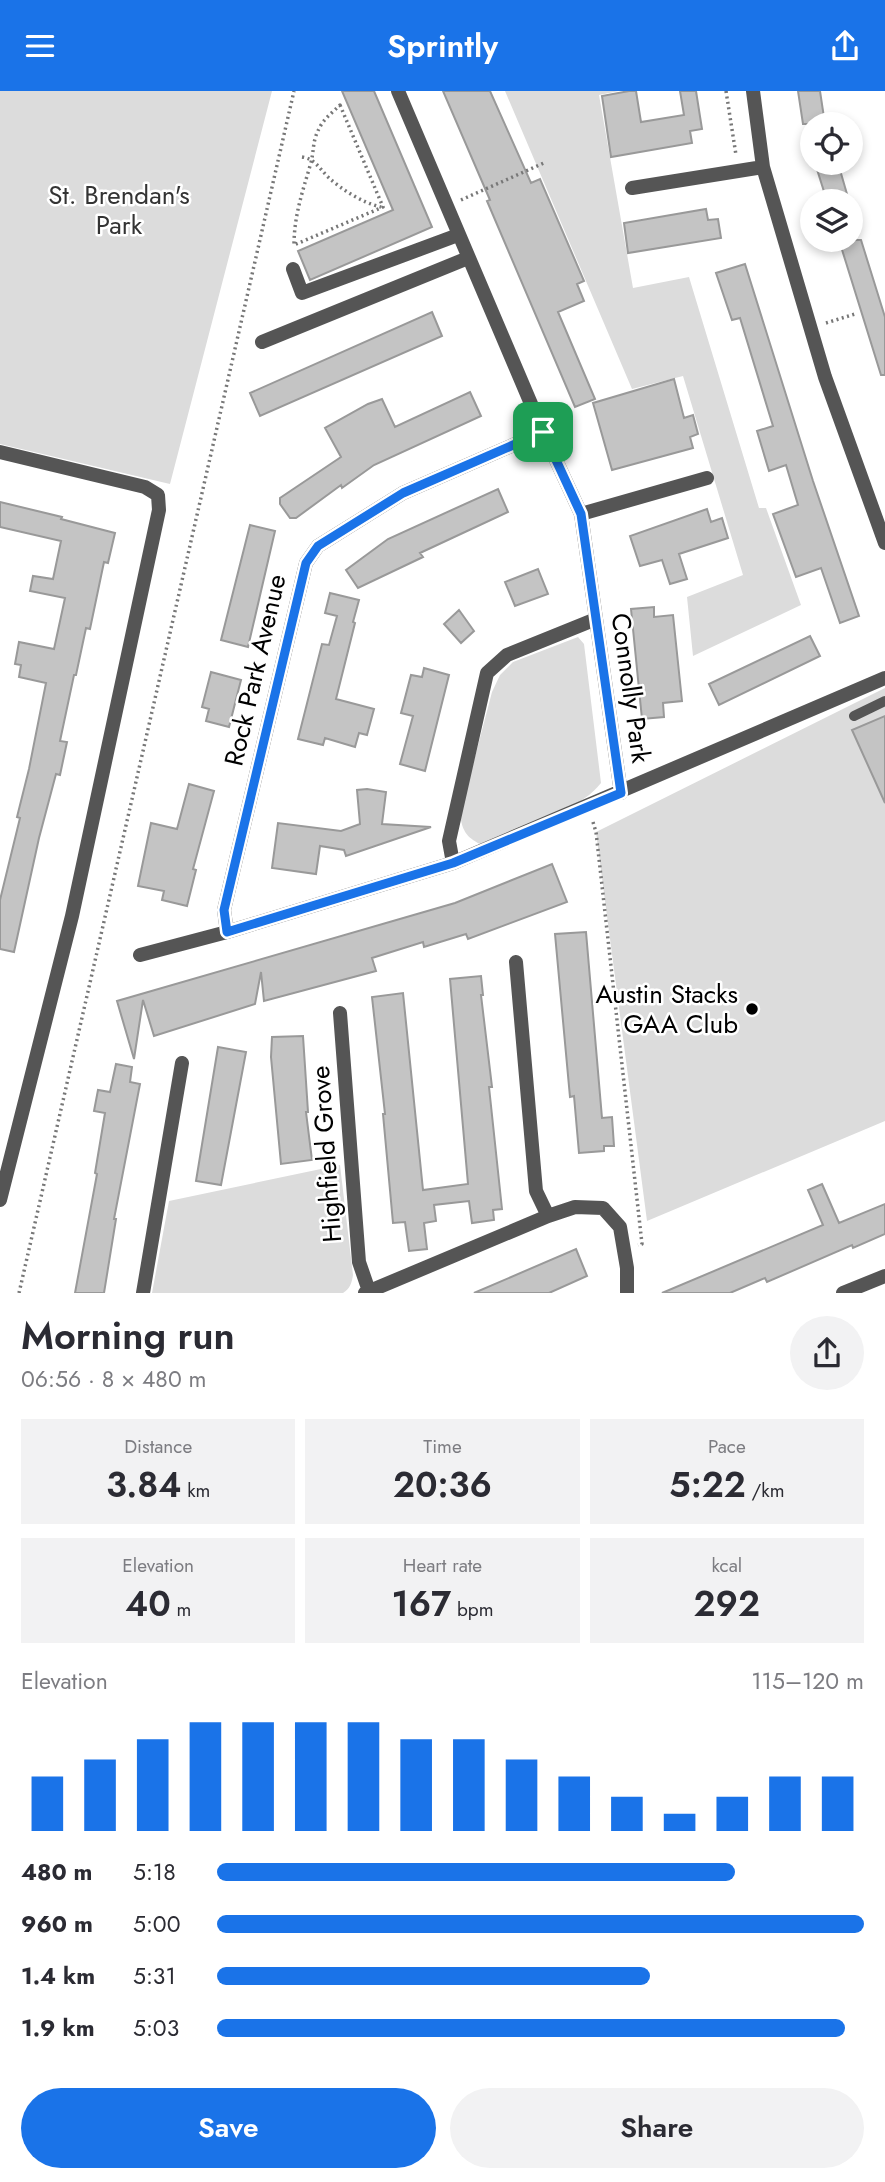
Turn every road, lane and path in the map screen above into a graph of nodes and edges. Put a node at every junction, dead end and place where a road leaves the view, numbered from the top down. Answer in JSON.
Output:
{"nodes":[{"id":1,"x":294,"y":91,"type":"edge"},
{"id":2,"x":398,"y":91,"type":"edge"},
{"id":3,"x":726,"y":91,"type":"edge"},
{"id":4,"x":753,"y":91,"type":"edge"},
{"id":5,"x":302,"y":157,"type":"dead end"},
{"id":6,"x":311,"y":159,"type":"junction"},
{"id":7,"x":546,"y":162,"type":"dead end"},
{"id":8,"x":762,"y":167,"type":"junction"},
{"id":9,"x":739,"y":171,"type":"junction"},
{"id":10,"x":632,"y":188,"type":"dead end"},
{"id":11,"x":383,"y":207,"type":"junction"},
{"id":12,"x":446,"y":207,"type":"junction"},
{"id":13,"x":458,"y":235,"type":"junction"},
{"id":14,"x":468,"y":258,"type":"junction"},
{"id":15,"x":293,"y":269,"type":"dead end"},
{"id":16,"x":855,"y":314,"type":"dead end"},
{"id":17,"x":811,"y":328,"type":"junction"},
{"id":18,"x":262,"y":342,"type":"dead end"},
{"id":19,"x":543,"y":432,"type":"junction"},
{"id":20,"x":0,"y":452,"type":"edge"},
{"id":21,"x":707,"y":478,"type":"dead end"},
{"id":22,"x":581,"y":514,"type":"junction"},
{"id":23,"x":885,"y":543,"type":"edge"},
{"id":24,"x":596,"y":619,"type":"junction"},
{"id":25,"x":885,"y":678,"type":"edge"},
{"id":26,"x":885,"y":701,"type":"edge"},
{"id":27,"x":854,"y":716,"type":"dead end"},
{"id":28,"x":621,"y":793,"type":"junction"},
{"id":29,"x":587,"y":807,"type":"junction"},
{"id":30,"x":453,"y":863,"type":"junction"},
{"id":31,"x":227,"y":932,"type":"junction"},
{"id":32,"x":141,"y":955,"type":"dead end"},
{"id":33,"x":516,"y":962,"type":"dead end"},
{"id":34,"x":340,"y":1013,"type":"dead end"},
{"id":35,"x":182,"y":1063,"type":"dead end"},
{"id":36,"x":0,"y":1200,"type":"edge"},
{"id":37,"x":548,"y":1216,"type":"junction"},
{"id":38,"x":624,"y":1249,"type":"junction"},
{"id":39,"x":885,"y":1276,"type":"edge"},
{"id":40,"x":367,"y":1292,"type":"edge"},
{"id":41,"x":19,"y":1293,"type":"edge"},
{"id":42,"x":143,"y":1293,"type":"edge"},
{"id":43,"x":627,"y":1293,"type":"edge"},
{"id":44,"x":843,"y":1293,"type":"edge"}],
"edges":[{"from":1,"to":41,"type":"path"},
{"from":2,"to":12,"type":"street","name":"Connolly Park"},
{"from":3,"to":9,"type":"path"},
{"from":4,"to":8,"type":"street"},
{"from":5,"to":6,"type":"path"},
{"from":6,"to":11,"type":"path"},
{"from":6,"to":11,"type":"path"},
{"from":6,"to":11,"type":"path"},
{"from":7,"to":12,"type":"path"},
{"from":8,"to":9,"type":"street"},
{"from":8,"to":17,"type":"street"},
{"from":9,"to":10,"type":"street"},
{"from":12,"to":13,"type":"street","name":"Connolly Park"},
{"from":13,"to":14,"type":"street","name":"Connolly Park"},
{"from":13,"to":15,"type":"street"},
{"from":14,"to":18,"type":"street"},
{"from":14,"to":19,"type":"street","name":"Connolly Park"},
{"from":16,"to":17,"type":"path"},
{"from":17,"to":23,"type":"street"},
{"from":19,"to":22,"type":"street","name":"Connolly Park"},
{"from":19,"to":31,"type":"street","name":"Rock Park Avenue"},
{"from":20,"to":36,"type":"street"},
{"from":21,"to":22,"type":"street"},
{"from":22,"to":24,"type":"street","name":"Connolly Park"},
{"from":24,"to":28,"type":"street","name":"Connolly Park"},
{"from":24,"to":30,"type":"street"},
{"from":25,"to":28,"type":"street","name":"Connolly Park"},
{"from":26,"to":27,"type":"lane"},
{"from":28,"to":29,"type":"street"},
{"from":29,"to":30,"type":"street"},
{"from":29,"to":38,"type":"path"},
{"from":30,"to":31,"type":"street"},
{"from":31,"to":32,"type":"street"},
{"from":33,"to":37,"type":"street"},
{"from":34,"to":40,"type":"street","name":"Highfield Grove"},
{"from":35,"to":42,"type":"street"},
{"from":37,"to":38,"type":"street","name":"Highfield Grove"},
{"from":37,"to":40,"type":"street","name":"Highfield Grove"},
{"from":38,"to":43,"type":"street","name":"Highfield Grove"},
{"from":39,"to":44,"type":"street"}]}
